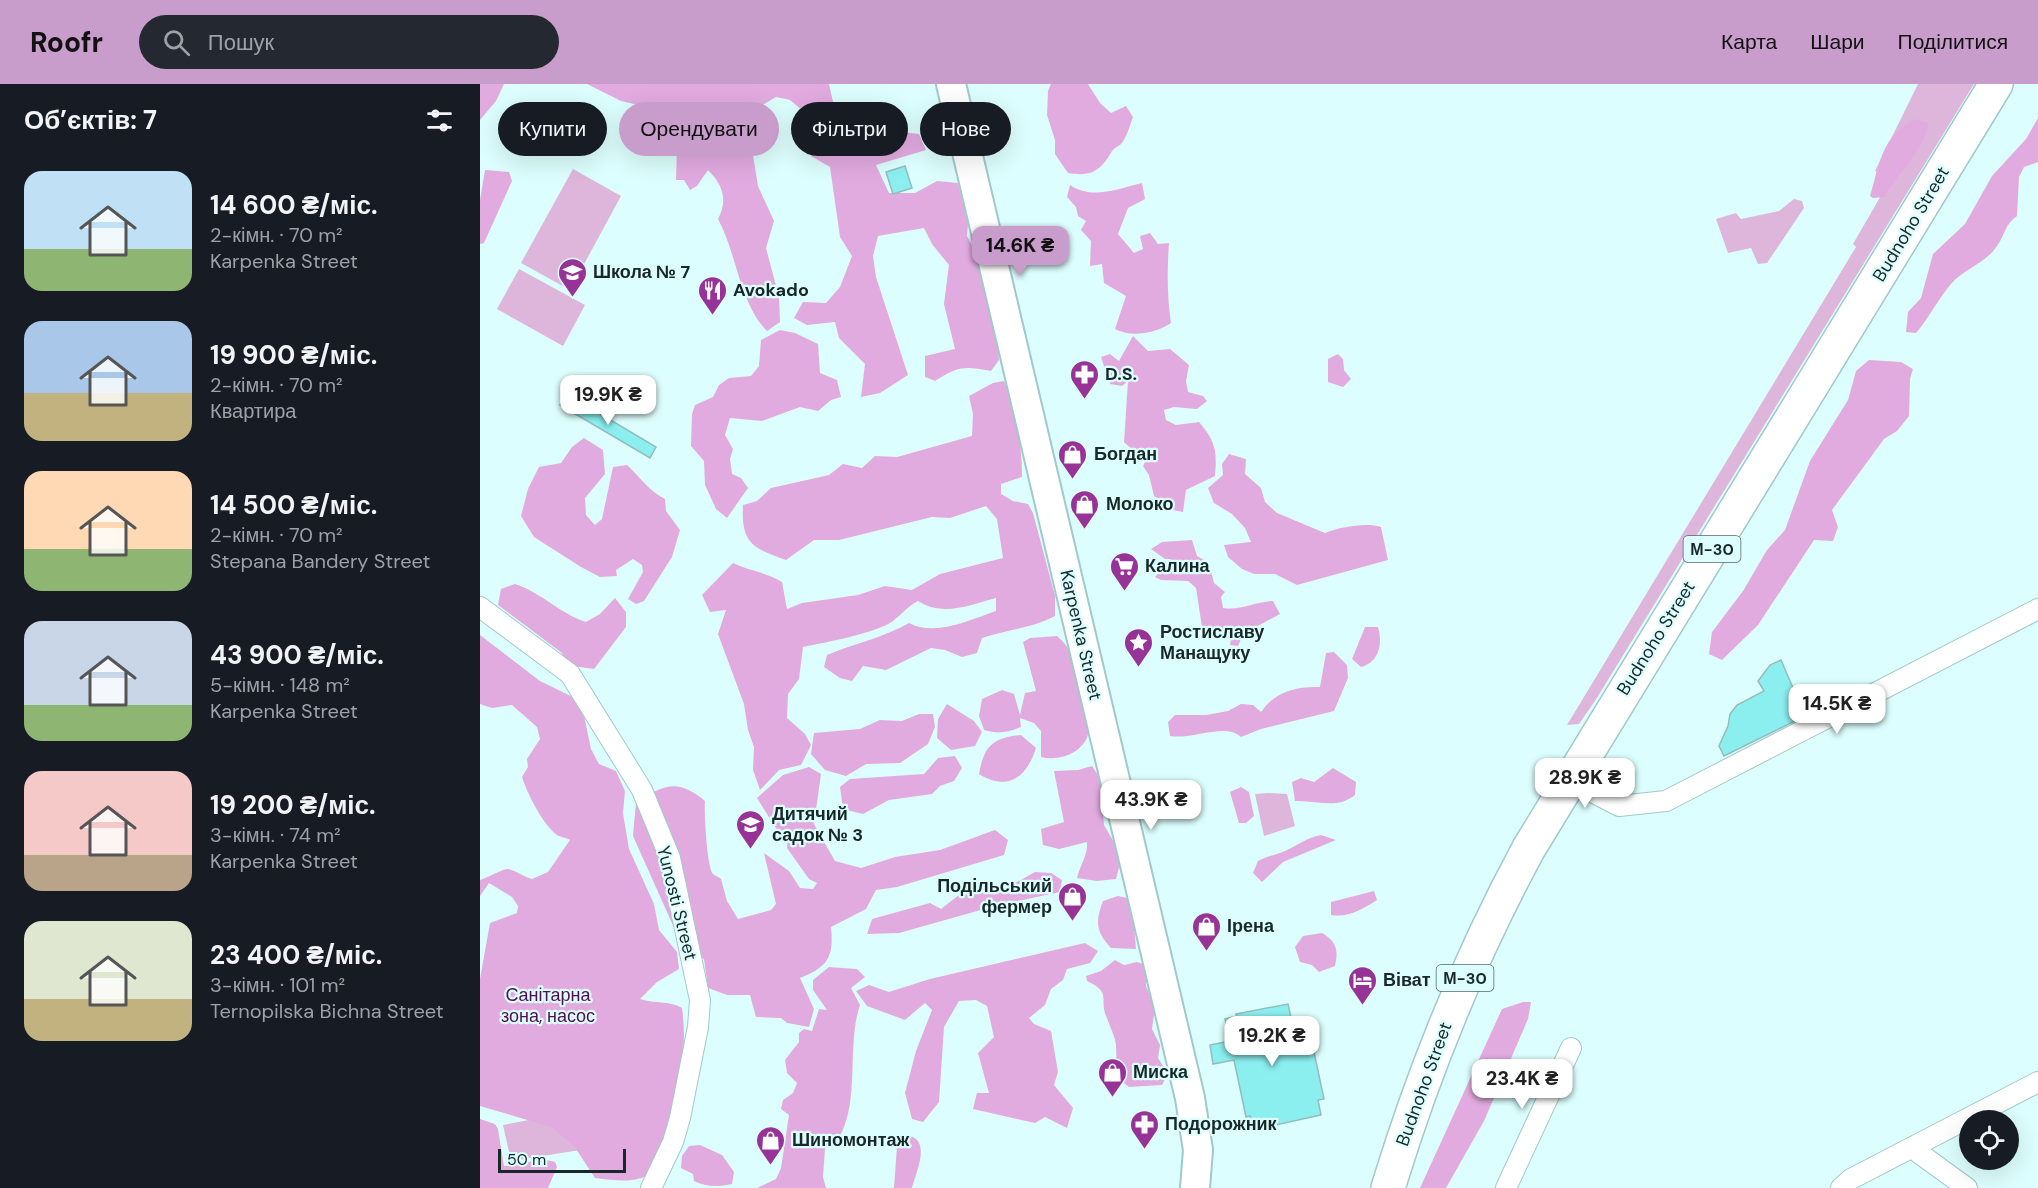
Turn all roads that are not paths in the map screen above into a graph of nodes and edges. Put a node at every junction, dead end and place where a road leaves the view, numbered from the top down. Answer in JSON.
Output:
{"nodes":[{"id":1,"x":951,"y":84,"type":"edge"},
{"id":2,"x":1996,"y":84,"type":"edge"},
{"id":3,"x":480,"y":607,"type":"edge"},
{"id":4,"x":2038,"y":609,"type":"edge"},
{"id":5,"x":1569,"y":780,"type":"junction"},
{"id":6,"x":1571,"y":1048,"type":"dead end"},
{"id":7,"x":2038,"y":1082,"type":"edge"},
{"id":8,"x":1912,"y":1148,"type":"junction"},
{"id":9,"x":651,"y":1188,"type":"edge"},
{"id":10,"x":1195,"y":1188,"type":"edge"},
{"id":11,"x":1388,"y":1188,"type":"edge"},
{"id":12,"x":1506,"y":1188,"type":"edge"},
{"id":13,"x":1842,"y":1188,"type":"edge"},
{"id":14,"x":1967,"y":1188,"type":"edge"}],
"edges":[{"from":1,"to":10,"type":"main road","name":"Karpenka Street"},
{"from":2,"to":5,"type":"highway","name":"Budnoho Street","number":"М-30"},
{"from":3,"to":9,"type":"street","name":"Yunosti Street"},
{"from":4,"to":5,"type":"street"},
{"from":5,"to":11,"type":"highway","name":"Budnoho Street","number":"М-30"},
{"from":6,"to":12,"type":"street"},
{"from":7,"to":8,"type":"street"},
{"from":8,"to":13,"type":"street"},
{"from":8,"to":14,"type":"street"}]}
